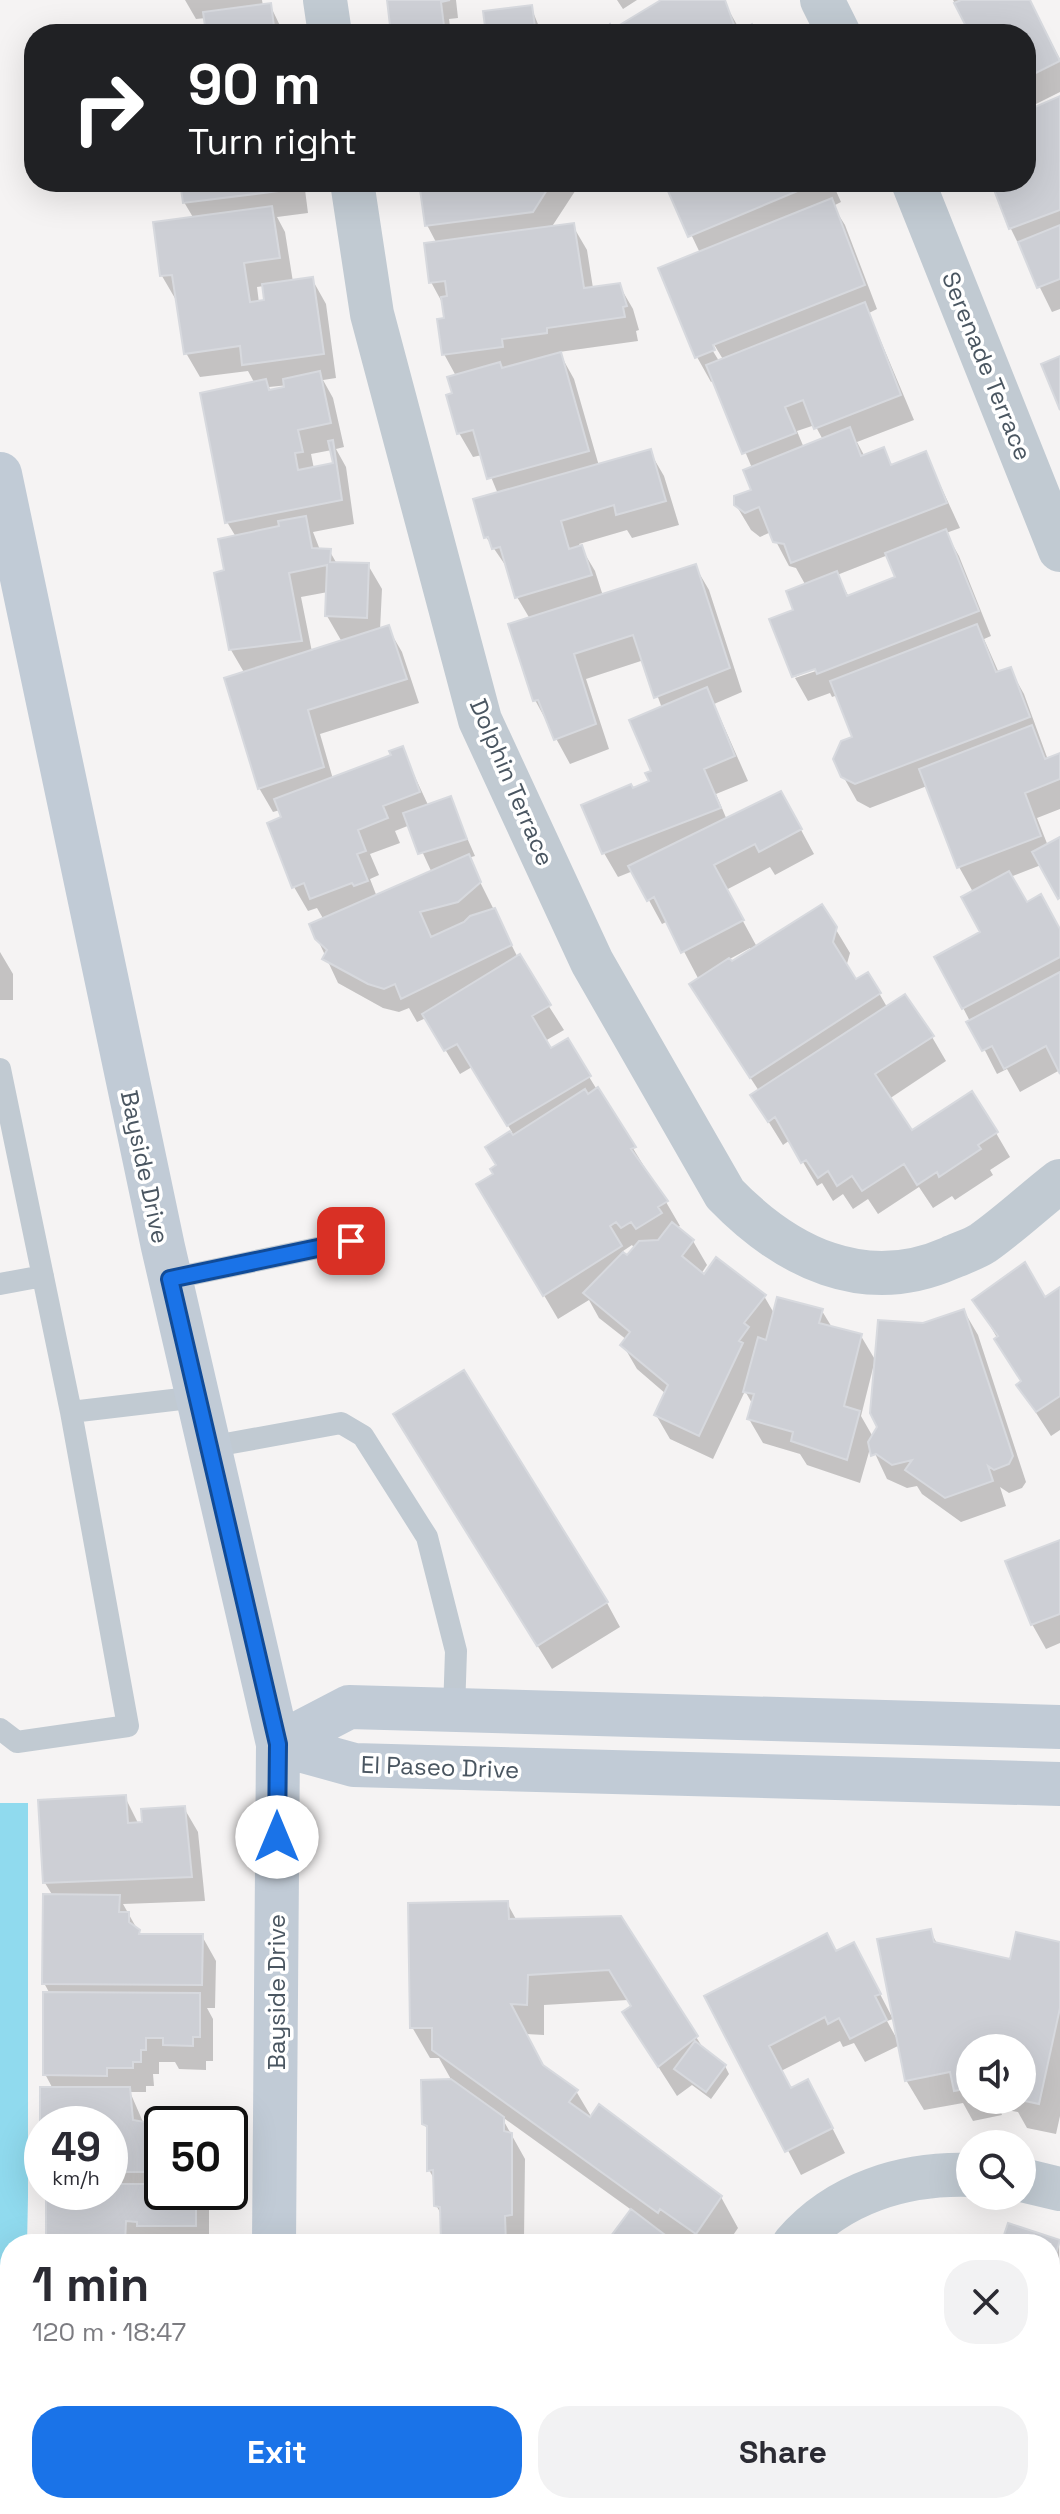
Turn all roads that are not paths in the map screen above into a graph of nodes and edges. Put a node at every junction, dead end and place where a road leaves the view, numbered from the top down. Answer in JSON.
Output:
{"nodes":[{"id":1,"x":325,"y":0,"type":"edge"},
{"id":2,"x":822,"y":0,"type":"edge"},
{"id":3,"x":329,"y":24,"type":"edge"},
{"id":4,"x":834,"y":24,"type":"edge"},
{"id":5,"x":354,"y":192,"type":"edge"},
{"id":6,"x":917,"y":192,"type":"edge"},
{"id":7,"x":0,"y":474,"type":"edge"},
{"id":8,"x":1060,"y":550,"type":"edge"},
{"id":9,"x":14,"y":615,"type":"edge"},
{"id":10,"x":0,"y":1069,"type":"edge"},
{"id":11,"x":1060,"y":1181,"type":"edge"},
{"id":12,"x":351,"y":1241,"type":"dead end"},
{"id":13,"x":43,"y":1276,"type":"junction"},
{"id":14,"x":170,"y":1279,"type":"junction"},
{"id":15,"x":0,"y":1284,"type":"edge"},
{"id":16,"x":198,"y":1397,"type":"junction"},
{"id":17,"x":71,"y":1412,"type":"junction"},
{"id":18,"x":209,"y":1447,"type":"junction"},
{"id":19,"x":454,"y":1711,"type":"junction"},
{"id":20,"x":1060,"y":1727,"type":"edge"},
{"id":21,"x":0,"y":1729,"type":"edge"},
{"id":22,"x":278,"y":1744,"type":"junction"},
{"id":23,"x":1060,"y":1784,"type":"edge"},
{"id":24,"x":956,"y":2176,"type":"edge"},
{"id":25,"x":1036,"y":2183,"type":"edge"},
{"id":26,"x":1060,"y":2189,"type":"edge"},
{"id":27,"x":274,"y":2234,"type":"edge"},
{"id":28,"x":805,"y":2234,"type":"edge"}],
"edges":[{"from":1,"to":3,"type":"street"},
{"from":2,"to":4,"type":"street"},
{"from":5,"to":11,"type":"street","name":"Dolphin Terrace"},
{"from":6,"to":8,"type":"street","name":"Serenade Terrace"},
{"from":7,"to":9,"type":"main road","name":"Bayside Drive"},
{"from":9,"to":14,"type":"main road","name":"Bayside Drive"},
{"from":10,"to":13,"type":"lane"},
{"from":12,"to":14,"type":"lane"},
{"from":13,"to":15,"type":"lane"},
{"from":13,"to":17,"type":"lane"},
{"from":14,"to":16,"type":"main road","name":"Bayside Drive"},
{"from":16,"to":17,"type":"lane"},
{"from":16,"to":18,"type":"main road","name":"Bayside Drive"},
{"from":17,"to":21,"type":"lane"},
{"from":18,"to":19,"type":"lane"},
{"from":18,"to":22,"type":"main road","name":"Bayside Drive"},
{"from":19,"to":20,"type":"main road"},
{"from":19,"to":22,"type":"main road"},
{"from":22,"to":23,"type":"main road","name":"El Paseo Drive"},
{"from":22,"to":27,"type":"main road","name":"Bayside Drive"},
{"from":24,"to":28,"type":"street"},
{"from":25,"to":26,"type":"street"}]}
